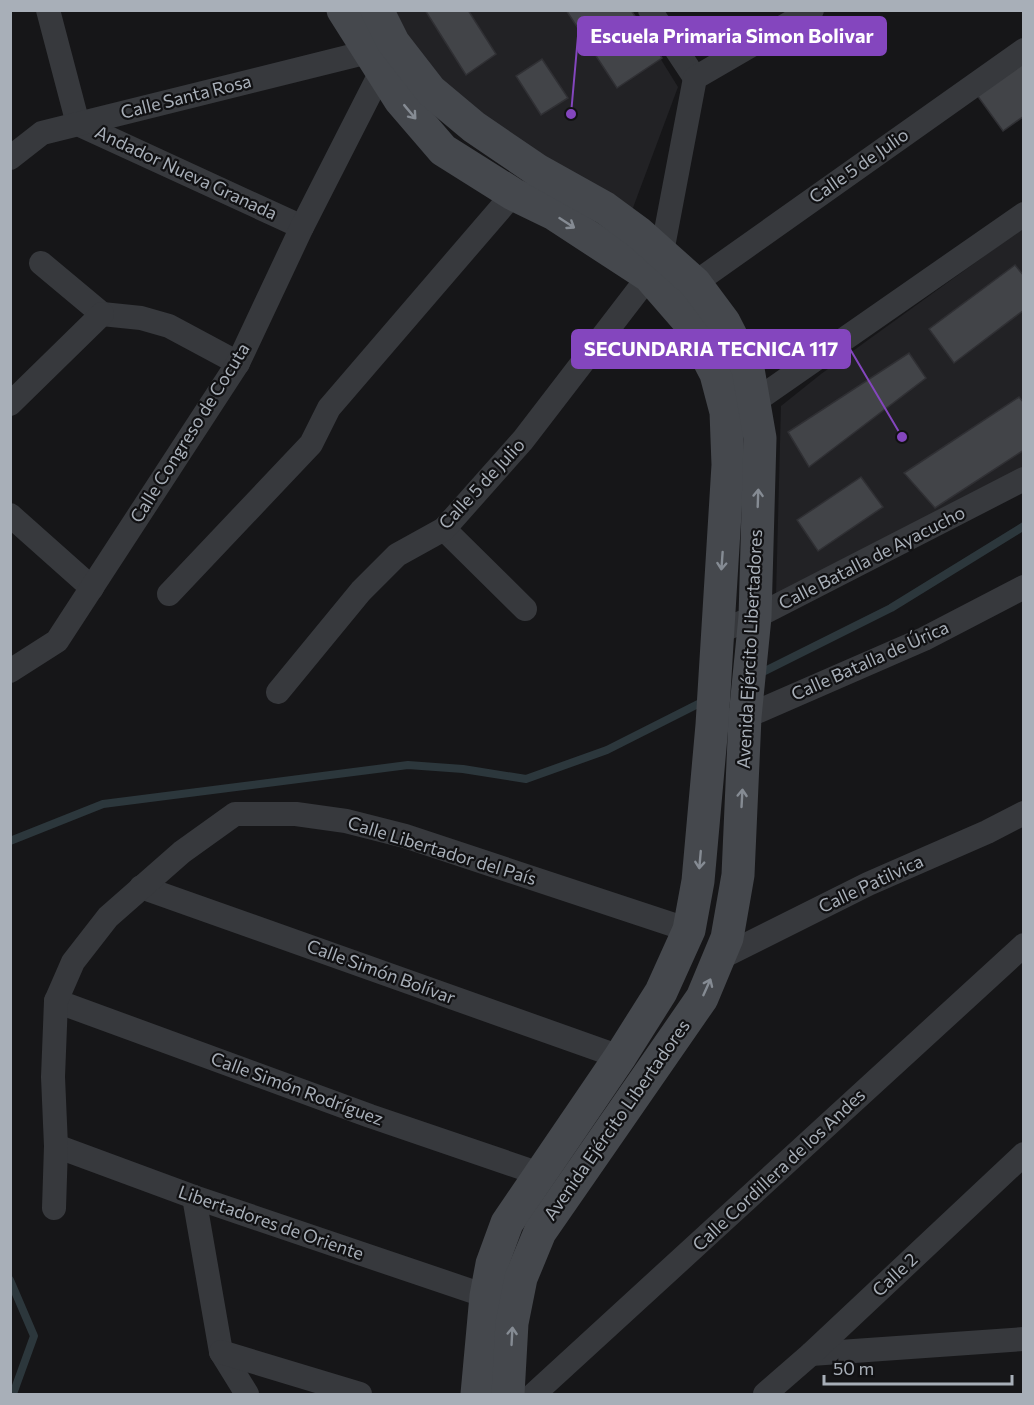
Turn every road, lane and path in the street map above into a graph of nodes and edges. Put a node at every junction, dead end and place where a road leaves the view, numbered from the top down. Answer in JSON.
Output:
{"nodes":[{"id":1,"x":48,"y":10,"type":"edge"},
{"id":2,"x":343,"y":10,"type":"edge"},
{"id":3,"x":377,"y":10,"type":"edge"},
{"id":4,"x":650,"y":10,"type":"edge"},
{"id":5,"x":808,"y":12,"type":"edge"},
{"id":6,"x":1023,"y":50,"type":"edge"},
{"id":7,"x":375,"y":61,"type":"junction"},
{"id":8,"x":695,"y":78,"type":"junction"},
{"id":9,"x":78,"y":124,"type":"junction"},
{"id":10,"x":10,"y":158,"type":"edge"},
{"id":11,"x":513,"y":194,"type":"junction"},
{"id":12,"x":1023,"y":214,"type":"edge"},
{"id":13,"x":302,"y":227,"type":"junction"},
{"id":14,"x":41,"y":263,"type":"dead end"},
{"id":15,"x":655,"y":264,"type":"junction"},
{"id":16,"x":695,"y":283,"type":"junction"},
{"id":17,"x":102,"y":314,"type":"junction"},
{"id":18,"x":238,"y":363,"type":"junction"},
{"id":19,"x":10,"y":404,"type":"edge"},
{"id":20,"x":740,"y":407,"type":"junction"},
{"id":21,"x":1023,"y":479,"type":"edge"},
{"id":22,"x":10,"y":515,"type":"edge"},
{"id":23,"x":444,"y":529,"type":"junction"},
{"id":24,"x":1023,"y":587,"type":"edge"},
{"id":25,"x":92,"y":588,"type":"junction"},
{"id":26,"x":169,"y":594,"type":"dead end"},
{"id":27,"x":525,"y":609,"type":"dead end"},
{"id":28,"x":754,"y":617,"type":"junction"},
{"id":29,"x":718,"y":632,"type":"junction"},
{"id":30,"x":10,"y":671,"type":"edge"},
{"id":31,"x":278,"y":692,"type":"dead end"},
{"id":32,"x":745,"y":717,"type":"junction"},
{"id":33,"x":712,"y":725,"type":"junction"},
{"id":34,"x":1023,"y":813,"type":"edge"},
{"id":35,"x":141,"y":887,"type":"junction"},
{"id":36,"x":689,"y":930,"type":"junction"},
{"id":37,"x":1023,"y":945,"type":"edge"},
{"id":38,"x":720,"y":958,"type":"junction"},
{"id":39,"x":56,"y":1001,"type":"junction"},
{"id":40,"x":620,"y":1057,"type":"junction"},
{"id":41,"x":56,"y":1146,"type":"junction"},
{"id":42,"x":1023,"y":1154,"type":"edge"},
{"id":43,"x":540,"y":1174,"type":"junction"},
{"id":44,"x":194,"y":1197,"type":"junction"},
{"id":45,"x":54,"y":1209,"type":"dead end"},
{"id":46,"x":486,"y":1296,"type":"junction"},
{"id":47,"x":1023,"y":1339,"type":"edge"},
{"id":48,"x":221,"y":1352,"type":"junction"},
{"id":49,"x":811,"y":1354,"type":"junction"},
{"id":50,"x":247,"y":1395,"type":"edge"},
{"id":51,"x":360,"y":1395,"type":"edge"},
{"id":52,"x":477,"y":1395,"type":"edge"},
{"id":53,"x":508,"y":1395,"type":"edge"},
{"id":54,"x":534,"y":1395,"type":"edge"},
{"id":55,"x":765,"y":1395,"type":"edge"}],
"edges":[{"from":1,"to":9,"type":"street","name":"Andador Nueva Granada"},
{"from":2,"to":7,"type":"main road","name":"Avenida Ejército Libertadores"},
{"from":3,"to":15,"type":"main road","name":"Avenida Ejército Libertadores"},
{"from":4,"to":8,"type":"street"},
{"from":5,"to":8,"type":"street"},
{"from":6,"to":16,"type":"street","name":"Calle 5 de Julio"},
{"from":7,"to":9,"type":"street","name":"Calle Santa Rosa"},
{"from":7,"to":11,"type":"main road","name":"Avenida Ejército Libertadores","one_way":true},
{"from":7,"to":13,"type":"street","name":"Calle Congreso de Cocuta"},
{"from":8,"to":15,"type":"street"},
{"from":9,"to":10,"type":"street","name":"Calle Santa Rosa"},
{"from":9,"to":13,"type":"street","name":"Andador Nueva Granada"},
{"from":11,"to":15,"type":"main road","name":"Avenida Ejército Libertadores","one_way":true},
{"from":11,"to":26,"type":"street"},
{"from":12,"to":20,"type":"street"},
{"from":13,"to":18,"type":"street","name":"Calle Congreso de Cocuta"},
{"from":14,"to":17,"type":"street"},
{"from":15,"to":16,"type":"main road","name":"Avenida Ejército Libertadores"},
{"from":15,"to":20,"type":"main road","name":"Avenida Ejército Libertadores"},
{"from":15,"to":23,"type":"street","name":"Calle 5 de Julio"},
{"from":16,"to":20,"type":"main road","name":"Avenida Ejército Libertadores"},
{"from":17,"to":18,"type":"street"},
{"from":17,"to":19,"type":"street"},
{"from":18,"to":25,"type":"street","name":"Calle Congreso de Cocuta"},
{"from":28,"to":20,"type":"main road","name":"Avenida Ejército Libertadores","one_way":true},
{"from":20,"to":29,"type":"main road","name":"Avenida Ejército Libertadores","one_way":true},
{"from":21,"to":28,"type":"street","name":"Calle Batalla de Ayacucho"},
{"from":22,"to":25,"type":"street"},
{"from":23,"to":27,"type":"street"},
{"from":23,"to":31,"type":"street","name":"Calle 5 de Julio"},
{"from":24,"to":32,"type":"street","name":"Calle Batalla de Úrica"},
{"from":25,"to":30,"type":"street","name":"Calle Congreso de Cocuta"},
{"from":28,"to":29,"type":"street","name":"Calle Batalla de Ayacucho"},
{"from":28,"to":32,"type":"main road","name":"Avenida Ejército Libertadores"},
{"from":29,"to":33,"type":"main road","name":"Avenida Ejército Libertadores"},
{"from":32,"to":33,"type":"street","name":"Calle Batalla de Úrica"},
{"from":38,"to":32,"type":"main road","name":"Avenida Ejército Libertadores","one_way":true},
{"from":33,"to":36,"type":"main road","name":"Avenida Ejército Libertadores","one_way":true},
{"from":34,"to":38,"type":"street","name":"Calle Patilvica"},
{"from":35,"to":36,"type":"street","name":"Calle Libertador del País"},
{"from":35,"to":39,"type":"street","name":"Calle Libertador del País"},
{"from":35,"to":40,"type":"street","name":"Calle Simón Bolívar"},
{"from":36,"to":40,"type":"main road","name":"Avenida Ejército Libertadores"},
{"from":37,"to":54,"type":"street","name":"Calle Cordillera de los Andes"},
{"from":53,"to":38,"type":"main road","name":"Avenida Ejército Libertadores","one_way":true},
{"from":39,"to":41,"type":"street"},
{"from":39,"to":43,"type":"street","name":"Calle Simón Rodríguez"},
{"from":40,"to":43,"type":"main road","name":"Avenida Ejército Libertadores"},
{"from":41,"to":44,"type":"street","name":"Libertadores de Oriente"},
{"from":41,"to":45,"type":"street"},
{"from":42,"to":49,"type":"street","name":"Calle 2"},
{"from":43,"to":46,"type":"main road","name":"Avenida Ejército Libertadores"},
{"from":44,"to":46,"type":"street","name":"Libertadores de Oriente"},
{"from":44,"to":48,"type":"street"},
{"from":46,"to":52,"type":"main road","name":"Avenida Ejército Libertadores"},
{"from":47,"to":49,"type":"street"},
{"from":48,"to":50,"type":"street"},
{"from":48,"to":51,"type":"street"},
{"from":49,"to":55,"type":"street","name":"Calle 2"}]}
